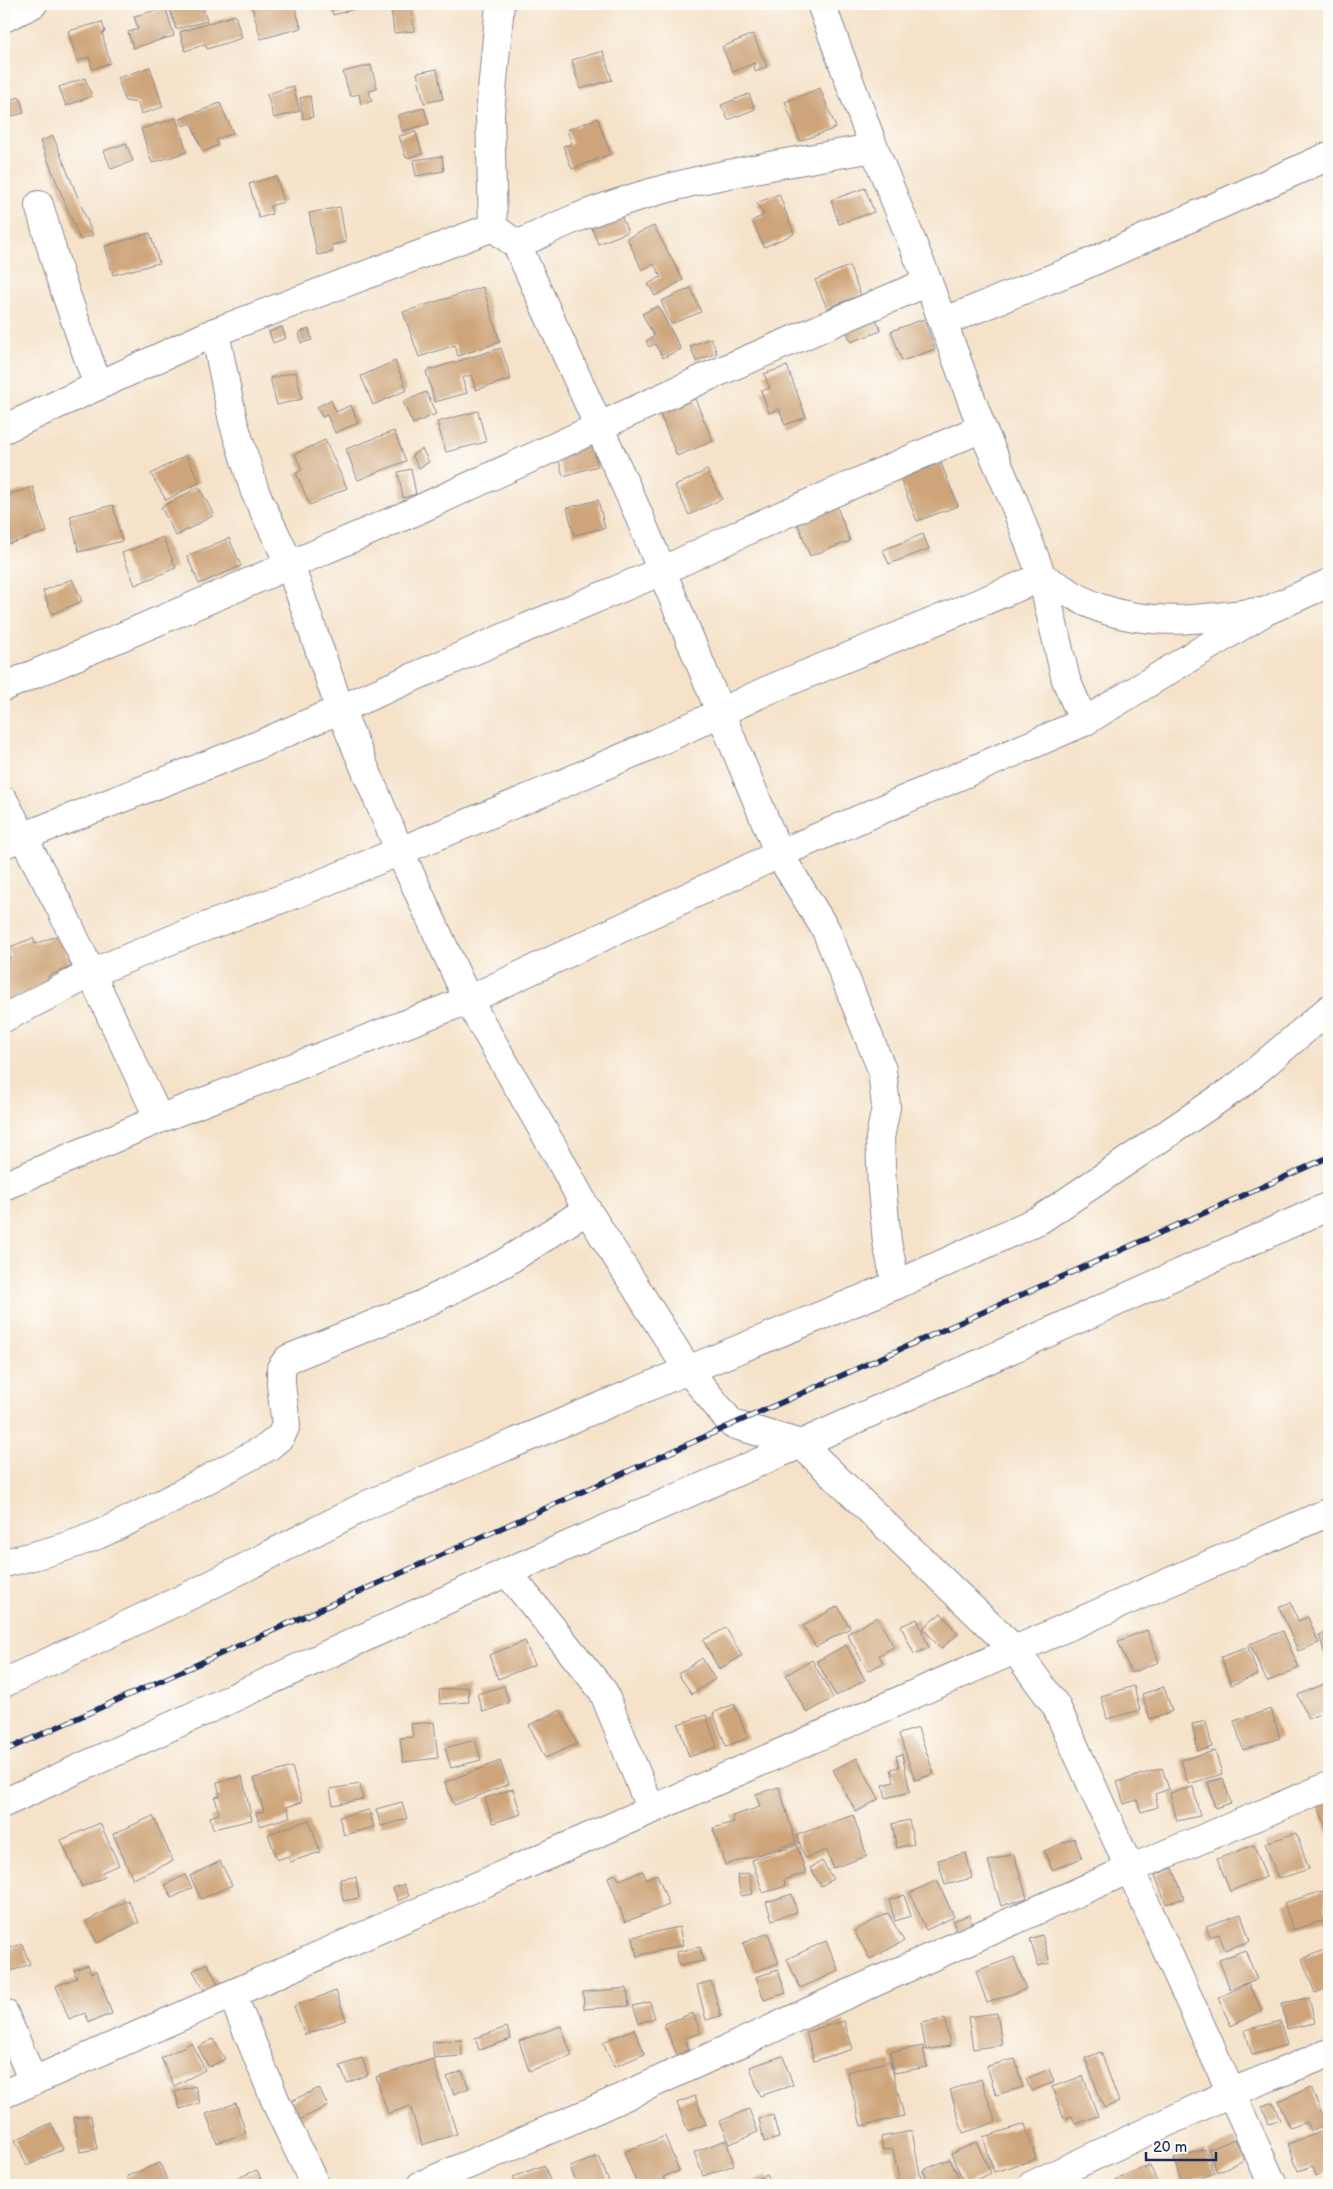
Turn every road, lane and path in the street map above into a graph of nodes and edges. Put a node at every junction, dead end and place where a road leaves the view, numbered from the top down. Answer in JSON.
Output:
{"nodes":[{"id":1,"x":34,"y":4,"type":"edge"},
{"id":2,"x":500,"y":4,"type":"edge"},
{"id":3,"x":821,"y":4,"type":"edge"},
{"id":4,"x":4,"y":18,"type":"edge"},
{"id":5,"x":874,"y":148,"type":"junction"},
{"id":6,"x":1329,"y":156,"type":"edge"},
{"id":7,"x":39,"y":205,"type":"dead end"},
{"id":8,"x":493,"y":227,"type":"junction"},
{"id":9,"x":517,"y":245,"type":"junction"},
{"id":10,"x":928,"y":282,"type":"junction"},
{"id":11,"x":943,"y":322,"type":"junction"},
{"id":12,"x":215,"y":332,"type":"junction"},
{"id":13,"x":98,"y":386,"type":"junction"},
{"id":14,"x":599,"y":426,"type":"junction"},
{"id":15,"x":982,"y":428,"type":"junction"},
{"id":16,"x":4,"y":429,"type":"edge"},
{"id":17,"x":290,"y":564,"type":"junction"},
{"id":18,"x":662,"y":571,"type":"junction"},
{"id":19,"x":1042,"y":577,"type":"junction"},
{"id":20,"x":1329,"y":583,"type":"edge"},
{"id":21,"x":1266,"y":611,"type":"junction"},
{"id":22,"x":4,"y":687,"type":"edge"},
{"id":23,"x":340,"y":709,"type":"junction"},
{"id":24,"x":719,"y":714,"type":"junction"},
{"id":25,"x":1084,"y":722,"type":"junction"},
{"id":26,"x":4,"y":802,"type":"edge"},
{"id":27,"x":14,"y":840,"type":"edge"},
{"id":28,"x":400,"y":852,"type":"junction"},
{"id":29,"x":779,"y":854,"type":"junction"},
{"id":30,"x":92,"y":973,"type":"junction"},
{"id":31,"x":468,"y":1000,"type":"junction"},
{"id":32,"x":1329,"y":1009,"type":"edge"},
{"id":33,"x":4,"y":1018,"type":"edge"},
{"id":34,"x":159,"y":1119,"type":"junction"},
{"id":35,"x":4,"y":1186,"type":"edge"},
{"id":36,"x":1329,"y":1206,"type":"edge"},
{"id":37,"x":586,"y":1210,"type":"junction"},
{"id":38,"x":896,"y":1285,"type":"junction"},
{"id":39,"x":688,"y":1370,"type":"junction"},
{"id":40,"x":801,"y":1444,"type":"junction"},
{"id":41,"x":1329,"y":1512,"type":"edge"},
{"id":42,"x":4,"y":1563,"type":"edge"},
{"id":43,"x":507,"y":1572,"type":"junction"},
{"id":44,"x":1015,"y":1650,"type":"junction"},
{"id":45,"x":4,"y":1683,"type":"edge"},
{"id":46,"x":1329,"y":1786,"type":"edge"},
{"id":47,"x":4,"y":1803,"type":"edge"},
{"id":48,"x":651,"y":1810,"type":"junction"},
{"id":49,"x":1130,"y":1869,"type":"junction"},
{"id":50,"x":232,"y":1994,"type":"junction"},
{"id":51,"x":4,"y":2013,"type":"edge"},
{"id":52,"x":1329,"y":2053,"type":"edge"},
{"id":53,"x":33,"y":2081,"type":"junction"},
{"id":54,"x":1230,"y":2092,"type":"junction"},
{"id":55,"x":4,"y":2094,"type":"edge"},
{"id":56,"x":315,"y":2185,"type":"edge"},
{"id":57,"x":421,"y":2185,"type":"edge"},
{"id":58,"x":1032,"y":2185,"type":"edge"},
{"id":59,"x":1273,"y":2185,"type":"edge"}],
"edges":[{"from":1,"to":4,"type":"street"},
{"from":2,"to":8,"type":"street"},
{"from":3,"to":5,"type":"street"},
{"from":5,"to":9,"type":"street"},
{"from":5,"to":10,"type":"street"},
{"from":6,"to":11,"type":"street"},
{"from":7,"to":13,"type":"street"},
{"from":8,"to":9,"type":"street"},
{"from":8,"to":12,"type":"street"},
{"from":9,"to":14,"type":"street"},
{"from":10,"to":11,"type":"street"},
{"from":10,"to":14,"type":"street"},
{"from":11,"to":15,"type":"street"},
{"from":12,"to":13,"type":"street"},
{"from":12,"to":17,"type":"street"},
{"from":13,"to":16,"type":"street"},
{"from":14,"to":17,"type":"street"},
{"from":14,"to":18,"type":"street"},
{"from":15,"to":18,"type":"street"},
{"from":15,"to":19,"type":"street"},
{"from":17,"to":22,"type":"street"},
{"from":17,"to":23,"type":"street"},
{"from":18,"to":23,"type":"street"},
{"from":18,"to":24,"type":"street"},
{"from":19,"to":21,"type":"street"},
{"from":19,"to":24,"type":"street"},
{"from":19,"to":25,"type":"street"},
{"from":20,"to":21,"type":"street"},
{"from":21,"to":25,"type":"street"},
{"from":23,"to":27,"type":"street"},
{"from":23,"to":28,"type":"street"},
{"from":24,"to":28,"type":"street"},
{"from":24,"to":29,"type":"street"},
{"from":25,"to":29,"type":"street"},
{"from":26,"to":27,"type":"street"},
{"from":27,"to":30,"type":"street"},
{"from":28,"to":30,"type":"street"},
{"from":28,"to":31,"type":"street"},
{"from":29,"to":31,"type":"street"},
{"from":29,"to":38,"type":"street"},
{"from":30,"to":33,"type":"street"},
{"from":30,"to":34,"type":"street"},
{"from":31,"to":34,"type":"street"},
{"from":31,"to":37,"type":"street"},
{"from":32,"to":38,"type":"street"},
{"from":34,"to":35,"type":"street"},
{"from":36,"to":40,"type":"street"},
{"from":37,"to":39,"type":"street"},
{"from":37,"to":42,"type":"street"},
{"from":38,"to":39,"type":"street"},
{"from":39,"to":40,"type":"street"},
{"from":39,"to":45,"type":"street"},
{"from":40,"to":43,"type":"street"},
{"from":40,"to":44,"type":"street"},
{"from":41,"to":44,"type":"street"},
{"from":43,"to":47,"type":"street"},
{"from":43,"to":48,"type":"street"},
{"from":44,"to":48,"type":"street"},
{"from":44,"to":49,"type":"street"},
{"from":46,"to":49,"type":"street"},
{"from":48,"to":50,"type":"street"},
{"from":49,"to":54,"type":"street"},
{"from":49,"to":57,"type":"street"},
{"from":50,"to":53,"type":"street"},
{"from":50,"to":56,"type":"street"},
{"from":51,"to":53,"type":"street"},
{"from":52,"to":54,"type":"street"},
{"from":53,"to":55,"type":"street"},
{"from":54,"to":58,"type":"street"},
{"from":54,"to":59,"type":"street"}]}
